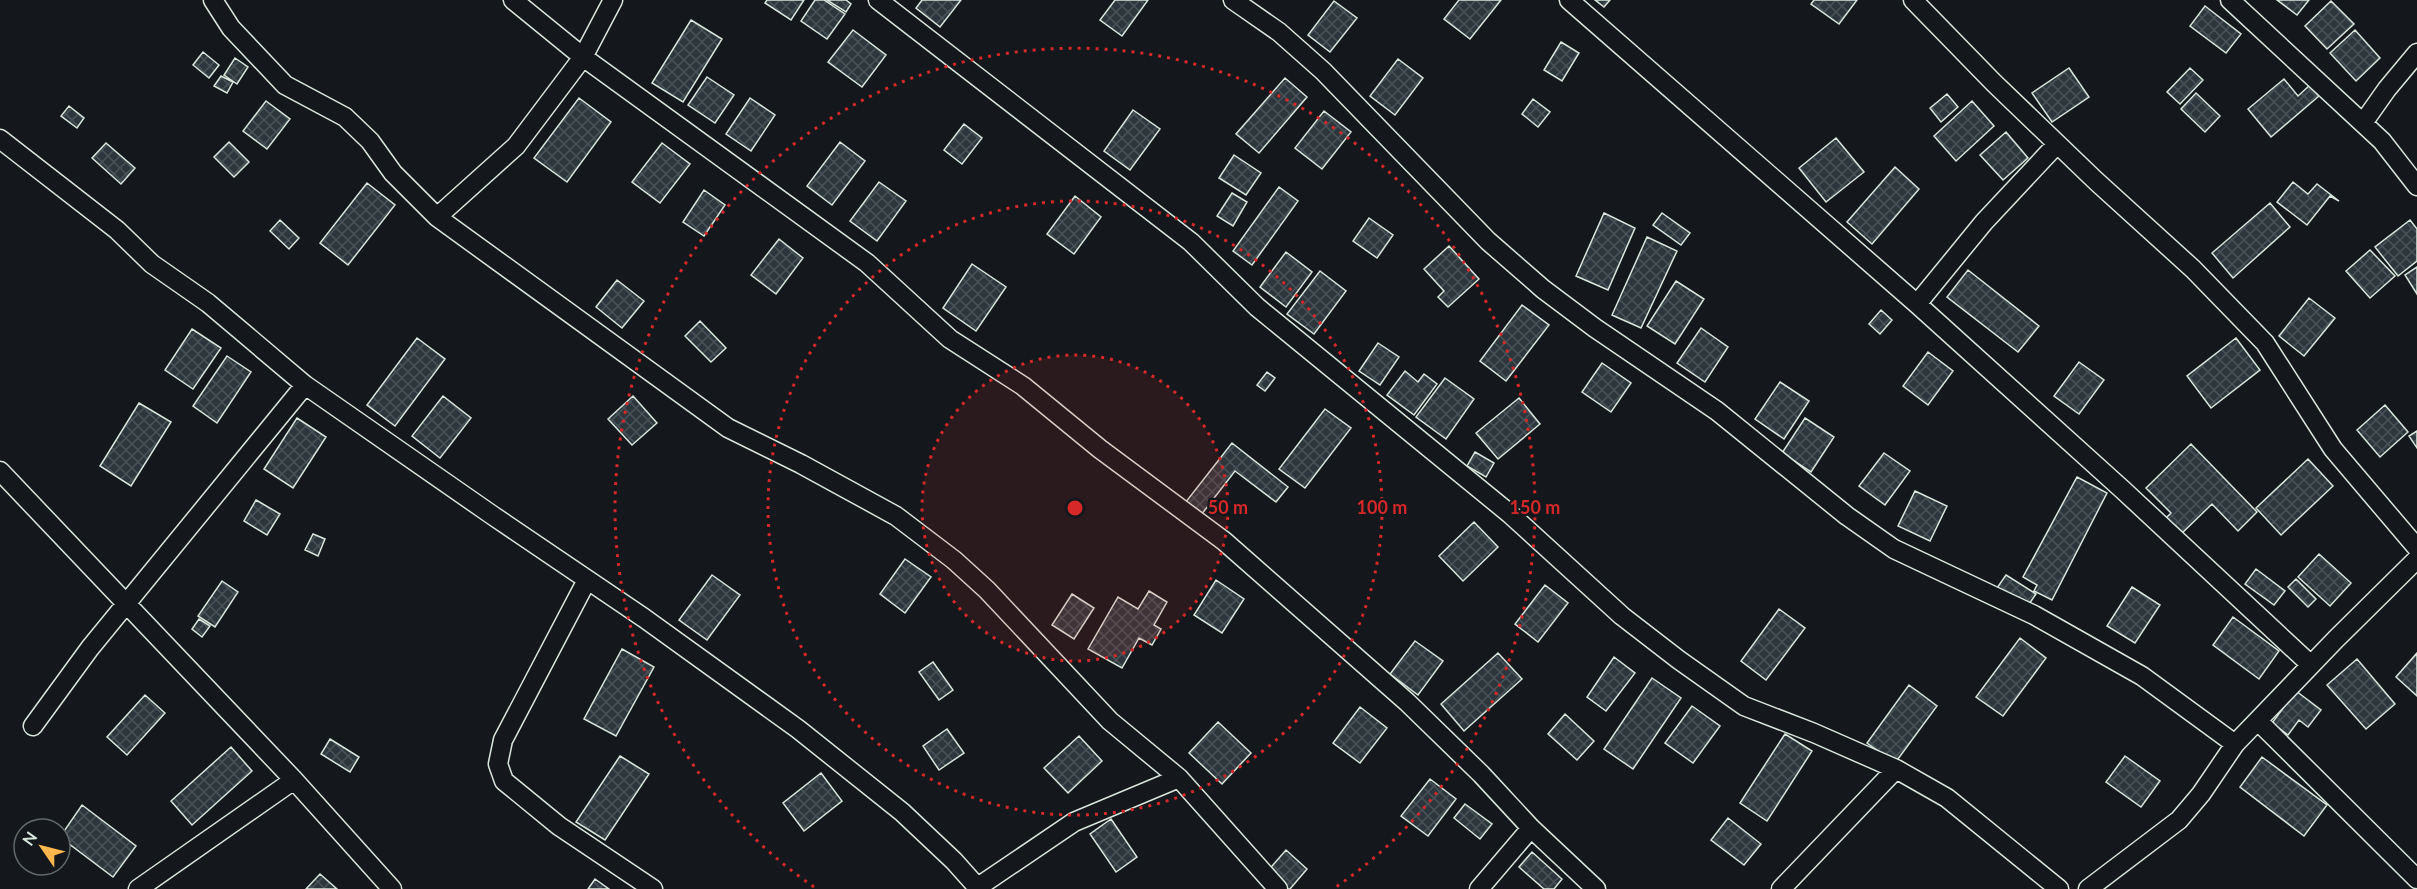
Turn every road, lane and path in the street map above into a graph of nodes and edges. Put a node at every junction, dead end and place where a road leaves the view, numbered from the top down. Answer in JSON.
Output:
{"nodes":[{"id":1,"x":213,"y":0,"type":"edge"},
{"id":2,"x":513,"y":0,"type":"edge"},
{"id":3,"x":614,"y":0,"type":"edge"},
{"id":4,"x":878,"y":0,"type":"edge"},
{"id":5,"x":1233,"y":0,"type":"edge"},
{"id":6,"x":1569,"y":0,"type":"edge"},
{"id":7,"x":1912,"y":0,"type":"edge"},
{"id":8,"x":2230,"y":0,"type":"edge"},
{"id":9,"x":2417,"y":53,"type":"edge"},
{"id":10,"x":583,"y":57,"type":"junction"},
{"id":11,"x":2363,"y":123,"type":"junction"},
{"id":12,"x":0,"y":139,"type":"edge"},
{"id":13,"x":2057,"y":144,"type":"junction"},
{"id":14,"x":2417,"y":186,"type":"edge"},
{"id":15,"x":437,"y":218,"type":"junction"},
{"id":16,"x":1917,"y":304,"type":"junction"},
{"id":17,"x":305,"y":385,"type":"junction"},
{"id":18,"x":0,"y":471,"type":"edge"},
{"id":19,"x":2417,"y":548,"type":"edge"},
{"id":20,"x":2417,"y":559,"type":"edge"},
{"id":21,"x":587,"y":580,"type":"junction"},
{"id":22,"x":128,"y":604,"type":"junction"},
{"id":23,"x":2311,"y":665,"type":"junction"},
{"id":24,"x":2258,"y":720,"type":"junction"},
{"id":25,"x":33,"y":726,"type":"dead end"},
{"id":26,"x":2235,"y":744,"type":"junction"},
{"id":27,"x":1896,"y":770,"type":"junction"},
{"id":28,"x":1179,"y":778,"type":"junction"},
{"id":29,"x":294,"y":780,"type":"junction"},
{"id":30,"x":1531,"y":828,"type":"junction"},
{"id":31,"x":2417,"y":879,"type":"edge"},
{"id":32,"x":979,"y":888,"type":"edge"},
{"id":33,"x":138,"y":889,"type":"edge"},
{"id":34,"x":393,"y":889,"type":"edge"},
{"id":35,"x":653,"y":889,"type":"edge"},
{"id":36,"x":1278,"y":889,"type":"edge"},
{"id":37,"x":1479,"y":889,"type":"edge"},
{"id":38,"x":1596,"y":889,"type":"edge"},
{"id":39,"x":1781,"y":889,"type":"edge"},
{"id":40,"x":2059,"y":889,"type":"edge"},
{"id":41,"x":2088,"y":889,"type":"edge"}],
"edges":[{"from":1,"to":15,"type":"street"},
{"from":2,"to":10,"type":"street"},
{"from":3,"to":10,"type":"street"},
{"from":4,"to":27,"type":"street"},
{"from":5,"to":26,"type":"street"},
{"from":6,"to":16,"type":"street"},
{"from":7,"to":13,"type":"street"},
{"from":8,"to":11,"type":"street"},
{"from":9,"to":11,"type":"street"},
{"from":10,"to":15,"type":"street"},
{"from":10,"to":30,"type":"street"},
{"from":11,"to":14,"type":"street"},
{"from":12,"to":17,"type":"street"},
{"from":13,"to":16,"type":"street"},
{"from":13,"to":19,"type":"street"},
{"from":15,"to":28,"type":"street"},
{"from":16,"to":23,"type":"street"},
{"from":17,"to":21,"type":"street"},
{"from":17,"to":22,"type":"street"},
{"from":18,"to":22,"type":"street"},
{"from":20,"to":23,"type":"street"},
{"from":21,"to":32,"type":"street"},
{"from":21,"to":35,"type":"street"},
{"from":22,"to":25,"type":"street"},
{"from":22,"to":29,"type":"street"},
{"from":23,"to":24,"type":"street"},
{"from":24,"to":26,"type":"street"},
{"from":24,"to":31,"type":"street"},
{"from":26,"to":41,"type":"street"},
{"from":27,"to":39,"type":"street"},
{"from":27,"to":40,"type":"street"},
{"from":28,"to":32,"type":"street"},
{"from":28,"to":36,"type":"street"},
{"from":29,"to":33,"type":"street"},
{"from":29,"to":34,"type":"street"},
{"from":30,"to":37,"type":"street"},
{"from":30,"to":38,"type":"street"}]}
